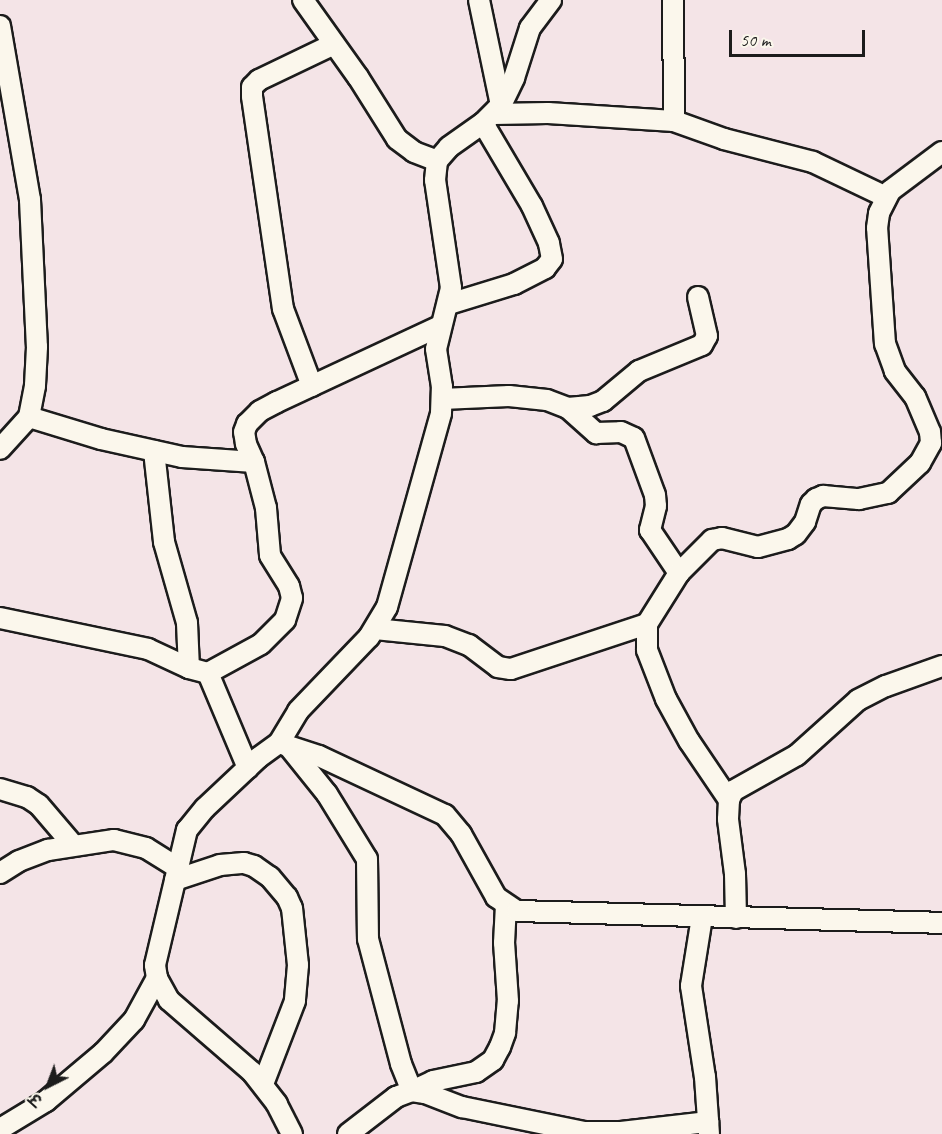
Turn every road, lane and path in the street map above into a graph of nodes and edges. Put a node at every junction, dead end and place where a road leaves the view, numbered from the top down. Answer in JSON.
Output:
{"nodes":[{"id":1,"x":303,"y":0,"type":"edge"},
{"id":2,"x":479,"y":0,"type":"edge"},
{"id":3,"x":551,"y":0,"type":"edge"},
{"id":4,"x":673,"y":0,"type":"edge"},
{"id":5,"x":0,"y":26,"type":"edge"},
{"id":6,"x":334,"y":44,"type":"junction"},
{"id":7,"x":493,"y":114,"type":"junction"},
{"id":8,"x":674,"y":121,"type":"junction"},
{"id":9,"x":942,"y":152,"type":"edge"},
{"id":10,"x":437,"y":161,"type":"junction"},
{"id":11,"x":886,"y":196,"type":"junction"},
{"id":12,"x":698,"y":297,"type":"dead end"},
{"id":13,"x":449,"y":304,"type":"junction"},
{"id":14,"x":440,"y":326,"type":"junction"},
{"id":15,"x":312,"y":386,"type":"junction"},
{"id":16,"x":442,"y":399,"type":"junction"},
{"id":17,"x":568,"y":408,"type":"junction"},
{"id":18,"x":29,"y":417,"type":"junction"},
{"id":19,"x":0,"y":449,"type":"edge"},
{"id":20,"x":154,"y":451,"type":"junction"},
{"id":21,"x":254,"y":462,"type":"junction"},
{"id":22,"x":680,"y":573,"type":"junction"},
{"id":23,"x":0,"y":618,"type":"edge"},
{"id":24,"x":647,"y":624,"type":"junction"},
{"id":25,"x":375,"y":628,"type":"junction"},
{"id":26,"x":942,"y":666,"type":"edge"},
{"id":27,"x":199,"y":670,"type":"junction"},
{"id":28,"x":284,"y":744,"type":"junction"},
{"id":29,"x":249,"y":768,"type":"junction"},
{"id":30,"x":0,"y":789,"type":"edge"},
{"id":31,"x":729,"y":800,"type":"junction"},
{"id":32,"x":74,"y":845,"type":"junction"},
{"id":33,"x":0,"y":873,"type":"edge"},
{"id":34,"x":176,"y":874,"type":"junction"},
{"id":35,"x":506,"y":906,"type":"junction"},
{"id":36,"x":702,"y":917,"type":"junction"},
{"id":37,"x":736,"y":918,"type":"junction"},
{"id":38,"x":942,"y":923,"type":"edge"},
{"id":39,"x":157,"y":978,"type":"junction"},
{"id":40,"x":263,"y":1084,"type":"junction"},
{"id":41,"x":412,"y":1091,"type":"junction"},
{"id":42,"x":709,"y":1128,"type":"edge"},
{"id":43,"x":0,"y":1129,"type":"edge"},
{"id":44,"x":595,"y":1133,"type":"edge"},
{"id":45,"x":292,"y":1134,"type":"edge"},
{"id":46,"x":348,"y":1134,"type":"edge"}],
"edges":[{"from":1,"to":6,"type":"street"},
{"from":2,"to":7,"type":"street"},
{"from":3,"to":7,"type":"street"},
{"from":4,"to":8,"type":"street"},
{"from":5,"to":18,"type":"street"},
{"from":6,"to":10,"type":"street"},
{"from":6,"to":15,"type":"street"},
{"from":7,"to":8,"type":"street"},
{"from":7,"to":10,"type":"street"},
{"from":7,"to":13,"type":"street"},
{"from":8,"to":11,"type":"street"},
{"from":9,"to":11,"type":"street"},
{"from":10,"to":13,"type":"street"},
{"from":11,"to":22,"type":"street"},
{"from":12,"to":17,"type":"street"},
{"from":13,"to":14,"type":"street"},
{"from":14,"to":15,"type":"street"},
{"from":14,"to":16,"type":"street"},
{"from":15,"to":21,"type":"street"},
{"from":16,"to":17,"type":"street"},
{"from":16,"to":25,"type":"street"},
{"from":17,"to":22,"type":"street"},
{"from":18,"to":19,"type":"street"},
{"from":18,"to":20,"type":"street"},
{"from":20,"to":21,"type":"street"},
{"from":20,"to":27,"type":"street"},
{"from":21,"to":27,"type":"street"},
{"from":22,"to":24,"type":"street"},
{"from":23,"to":27,"type":"street"},
{"from":24,"to":25,"type":"street"},
{"from":24,"to":31,"type":"street"},
{"from":25,"to":28,"type":"street"},
{"from":26,"to":31,"type":"street"},
{"from":27,"to":29,"type":"street"},
{"from":28,"to":29,"type":"street"},
{"from":28,"to":35,"type":"street"},
{"from":28,"to":41,"type":"street"},
{"from":29,"to":34,"type":"street"},
{"from":30,"to":32,"type":"street"},
{"from":31,"to":37,"type":"street"},
{"from":32,"to":33,"type":"street"},
{"from":32,"to":34,"type":"street"},
{"from":34,"to":39,"type":"street"},
{"from":34,"to":40,"type":"street"},
{"from":35,"to":36,"type":"street"},
{"from":35,"to":41,"type":"street"},
{"from":36,"to":37,"type":"street"},
{"from":36,"to":42,"type":"street"},
{"from":37,"to":38,"type":"street"},
{"from":39,"to":40,"type":"street"},
{"from":39,"to":43,"type":"street"},
{"from":40,"to":45,"type":"street"},
{"from":41,"to":44,"type":"street"},
{"from":41,"to":46,"type":"street"},
{"from":42,"to":44,"type":"street"}]}
